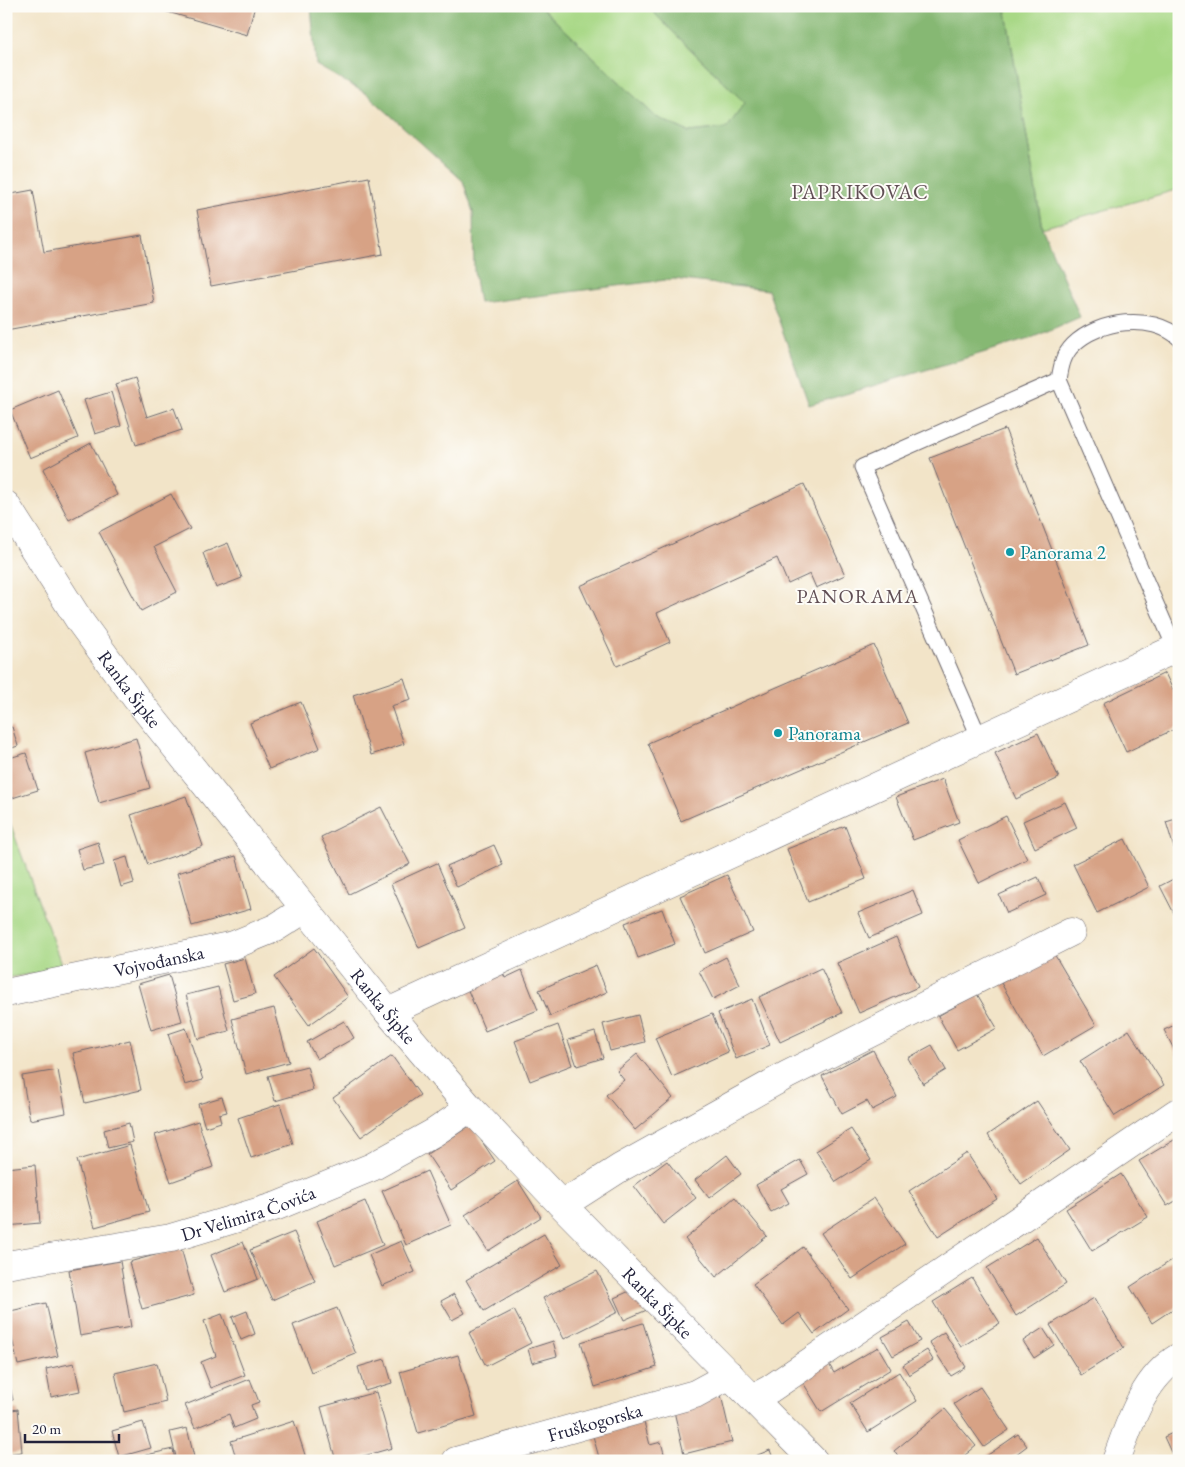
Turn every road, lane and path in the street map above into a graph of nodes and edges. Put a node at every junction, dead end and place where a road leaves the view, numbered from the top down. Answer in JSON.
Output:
{"nodes":[{"id":1,"x":1179,"y":338,"type":"edge"},
{"id":2,"x":1059,"y":380,"type":"junction"},
{"id":3,"x":6,"y":505,"type":"edge"},
{"id":4,"x":1177,"y":648,"type":"edge"},
{"id":5,"x":980,"y":739,"type":"junction"},
{"id":6,"x":305,"y":909,"type":"junction"},
{"id":7,"x":1071,"y":932,"type":"dead end"},
{"id":8,"x":6,"y":993,"type":"edge"},
{"id":9,"x":388,"y":1012,"type":"junction"},
{"id":10,"x":470,"y":1108,"type":"junction"},
{"id":11,"x":1176,"y":1113,"type":"dead end"},
{"id":12,"x":560,"y":1203,"type":"junction"},
{"id":13,"x":6,"y":1265,"type":"edge"},
{"id":14,"x":1179,"y":1357,"type":"edge"},
{"id":15,"x":730,"y":1376,"type":"junction"},
{"id":16,"x":753,"y":1398,"type":"junction"},
{"id":17,"x":456,"y":1461,"type":"edge"},
{"id":18,"x":814,"y":1461,"type":"edge"},
{"id":19,"x":1116,"y":1461,"type":"edge"}],
"edges":[{"from":1,"to":2,"type":"lane"},
{"from":2,"to":4,"type":"lane"},
{"from":2,"to":5,"type":"lane"},
{"from":3,"to":6,"type":"street","name":"Ranka Šipke"},
{"from":4,"to":5,"type":"street"},
{"from":5,"to":9,"type":"street"},
{"from":6,"to":8,"type":"street","name":"Vojvođanska"},
{"from":6,"to":9,"type":"street","name":"Ranka Šipke"},
{"from":7,"to":12,"type":"street"},
{"from":9,"to":10,"type":"street","name":"Ranka Šipke"},
{"from":10,"to":12,"type":"street","name":"Ranka Šipke"},
{"from":10,"to":13,"type":"street","name":"Dr Velimira Čovića"},
{"from":11,"to":16,"type":"street"},
{"from":12,"to":15,"type":"street","name":"Ranka Šipke"},
{"from":14,"to":19,"type":"street"},
{"from":15,"to":16,"type":"street","name":"Ranka Šipke"},
{"from":15,"to":17,"type":"street","name":"Fruškogorska"},
{"from":16,"to":18,"type":"street","name":"Ranka Šipke"}]}
